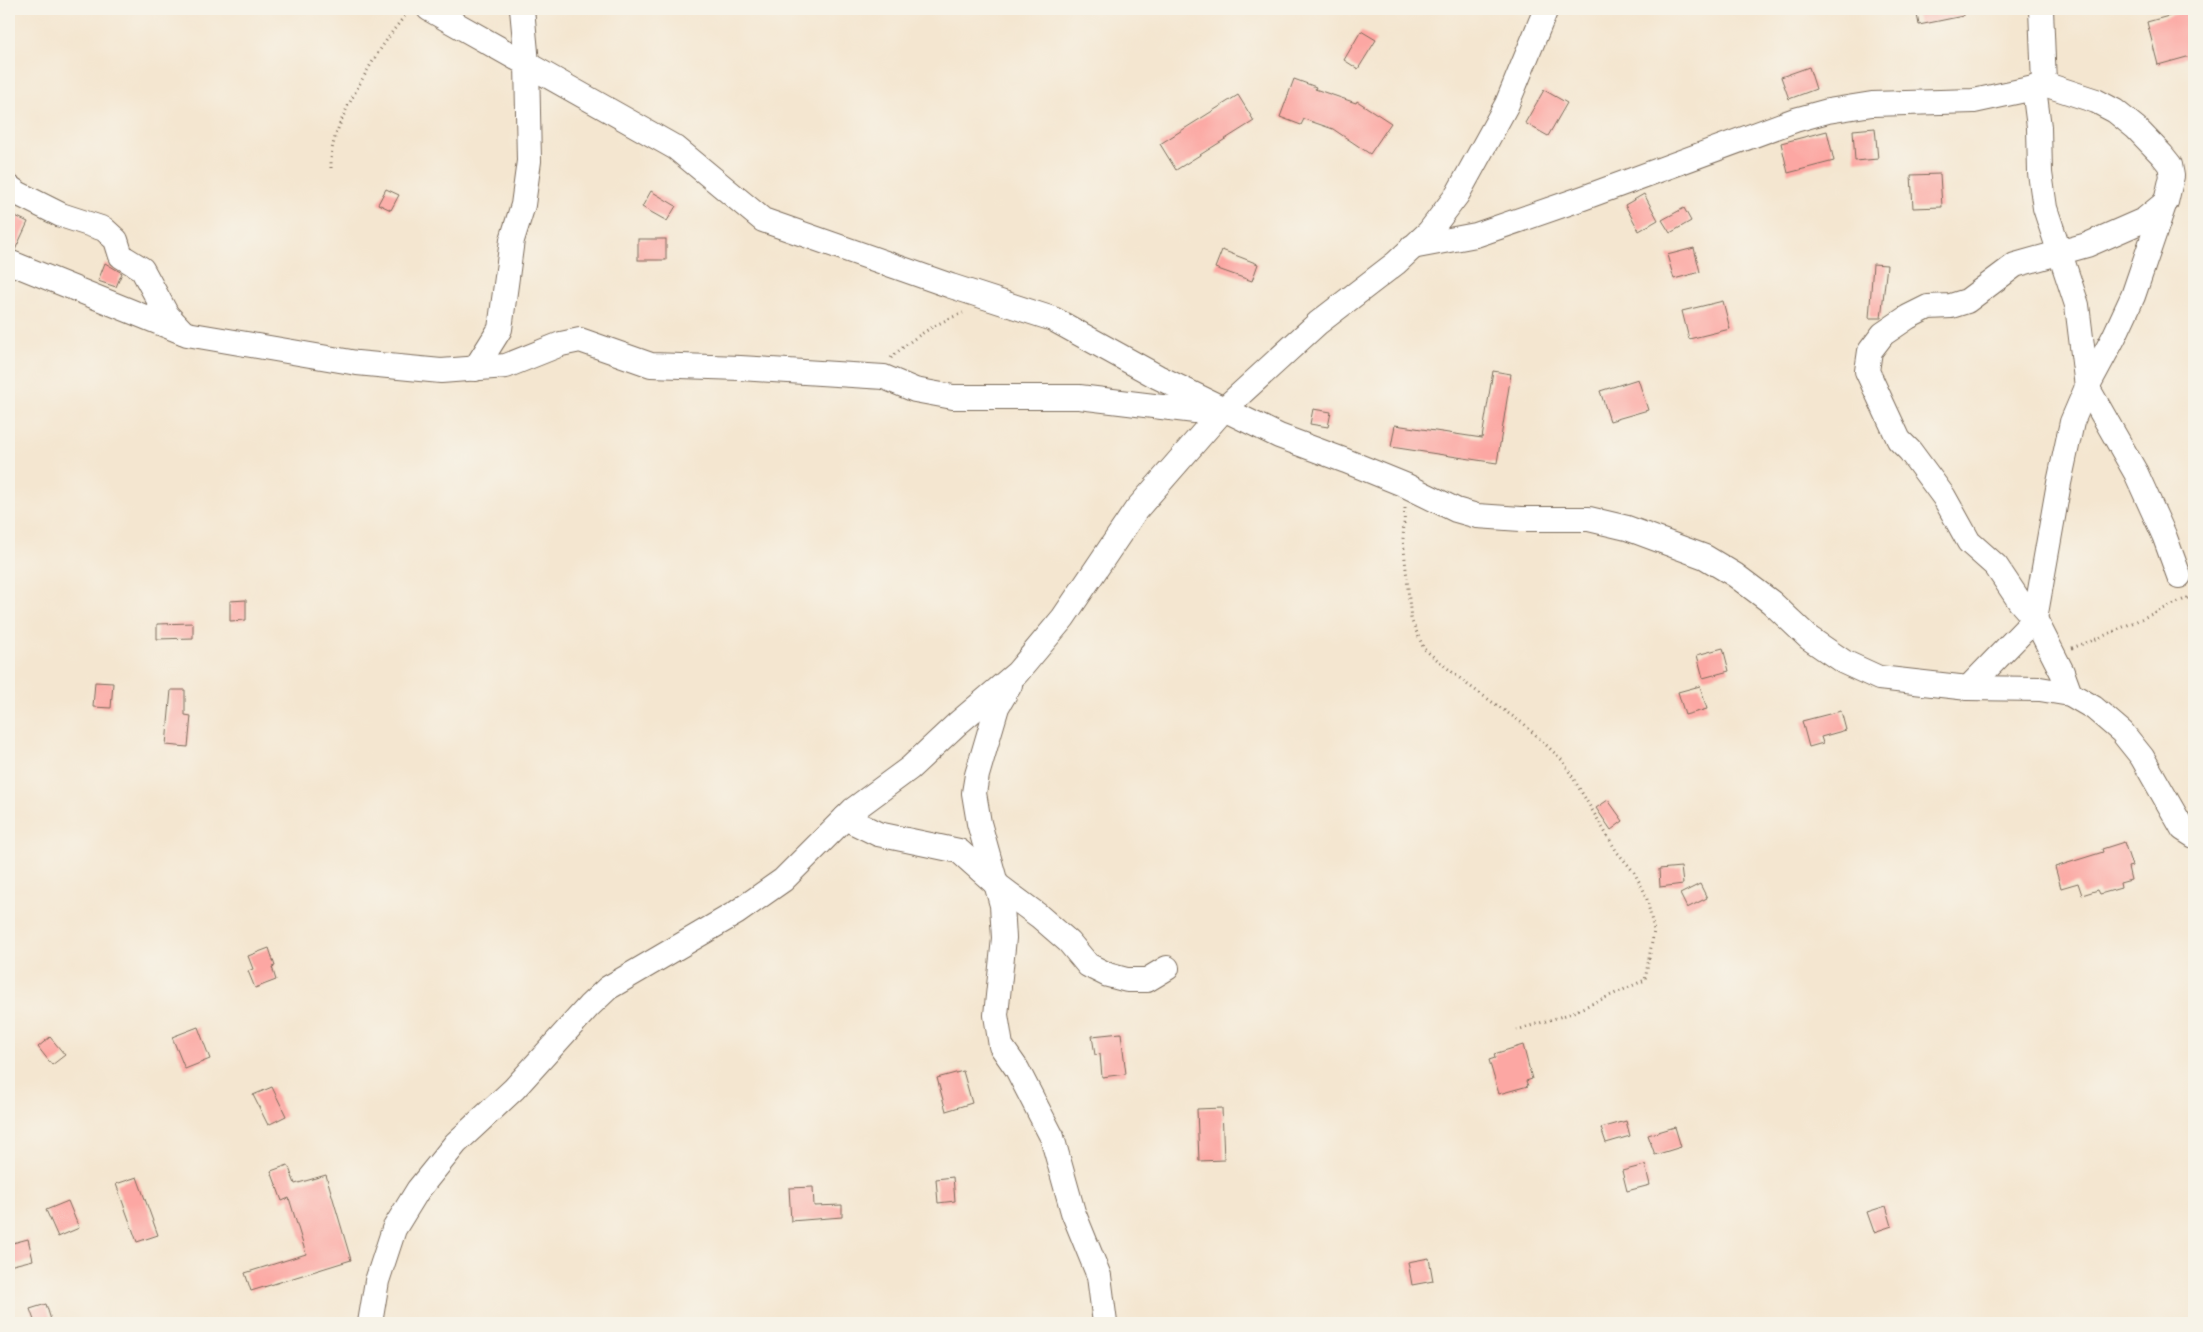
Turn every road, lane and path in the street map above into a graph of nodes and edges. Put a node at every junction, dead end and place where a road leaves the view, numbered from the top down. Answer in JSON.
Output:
{"nodes":[{"id":1,"x":412,"y":9,"type":"edge"},
{"id":2,"x":430,"y":9,"type":"edge"},
{"id":3,"x":522,"y":9,"type":"edge"},
{"id":4,"x":1546,"y":9,"type":"edge"},
{"id":5,"x":2041,"y":9,"type":"edge"},
{"id":6,"x":527,"y":62,"type":"junction"},
{"id":7,"x":2039,"y":86,"type":"junction"},
{"id":8,"x":330,"y":168,"type":"dead end"},
{"id":9,"x":9,"y":187,"type":"edge"},
{"id":10,"x":2166,"y":202,"type":"junction"},
{"id":11,"x":1412,"y":247,"type":"junction"},
{"id":12,"x":2058,"y":252,"type":"junction"},
{"id":13,"x":9,"y":262,"type":"edge"},
{"id":14,"x":994,"y":300,"type":"junction"},
{"id":15,"x":184,"y":333,"type":"junction"},
{"id":16,"x":475,"y":369,"type":"junction"},
{"id":17,"x":876,"y":376,"type":"junction"},
{"id":18,"x":2086,"y":387,"type":"junction"},
{"id":19,"x":1224,"y":409,"type":"junction"},
{"id":20,"x":1405,"y":485,"type":"junction"},
{"id":21,"x":2179,"y":576,"type":"dead end"},
{"id":22,"x":2194,"y":595,"type":"edge"},
{"id":23,"x":2035,"y":620,"type":"junction"},
{"id":24,"x":2065,"y":650,"type":"dead end"},
{"id":25,"x":1017,"y":673,"type":"junction"},
{"id":26,"x":1968,"y":688,"type":"junction"},
{"id":27,"x":2070,"y":694,"type":"junction"},
{"id":28,"x":845,"y":818,"type":"junction"},
{"id":29,"x":2194,"y":836,"type":"edge"},
{"id":30,"x":996,"y":884,"type":"junction"},
{"id":31,"x":1167,"y":968,"type":"dead end"},
{"id":32,"x":1517,"y":1030,"type":"dead end"},
{"id":33,"x":370,"y":1323,"type":"edge"},
{"id":34,"x":1105,"y":1323,"type":"edge"}],
"edges":[{"from":1,"to":8,"type":"path"},
{"from":2,"to":6,"type":"street"},
{"from":3,"to":6,"type":"street"},
{"from":4,"to":11,"type":"street"},
{"from":5,"to":7,"type":"street"},
{"from":6,"to":14,"type":"street"},
{"from":6,"to":16,"type":"street"},
{"from":7,"to":10,"type":"street"},
{"from":7,"to":11,"type":"street"},
{"from":7,"to":12,"type":"street"},
{"from":9,"to":15,"type":"street"},
{"from":10,"to":12,"type":"street"},
{"from":10,"to":18,"type":"street"},
{"from":11,"to":19,"type":"street"},
{"from":12,"to":18,"type":"street"},
{"from":12,"to":23,"type":"street"},
{"from":13,"to":15,"type":"street"},
{"from":14,"to":17,"type":"path"},
{"from":14,"to":19,"type":"street"},
{"from":15,"to":16,"type":"street"},
{"from":16,"to":17,"type":"street"},
{"from":17,"to":19,"type":"street"},
{"from":18,"to":21,"type":"street"},
{"from":18,"to":23,"type":"street"},
{"from":19,"to":20,"type":"street"},
{"from":19,"to":25,"type":"street"},
{"from":20,"to":26,"type":"street"},
{"from":20,"to":32,"type":"path"},
{"from":22,"to":24,"type":"path"},
{"from":23,"to":26,"type":"street"},
{"from":23,"to":27,"type":"street"},
{"from":25,"to":28,"type":"street"},
{"from":25,"to":30,"type":"street"},
{"from":26,"to":27,"type":"street"},
{"from":27,"to":29,"type":"street"},
{"from":28,"to":30,"type":"street"},
{"from":28,"to":33,"type":"street"},
{"from":30,"to":31,"type":"street"},
{"from":30,"to":34,"type":"street"}]}
